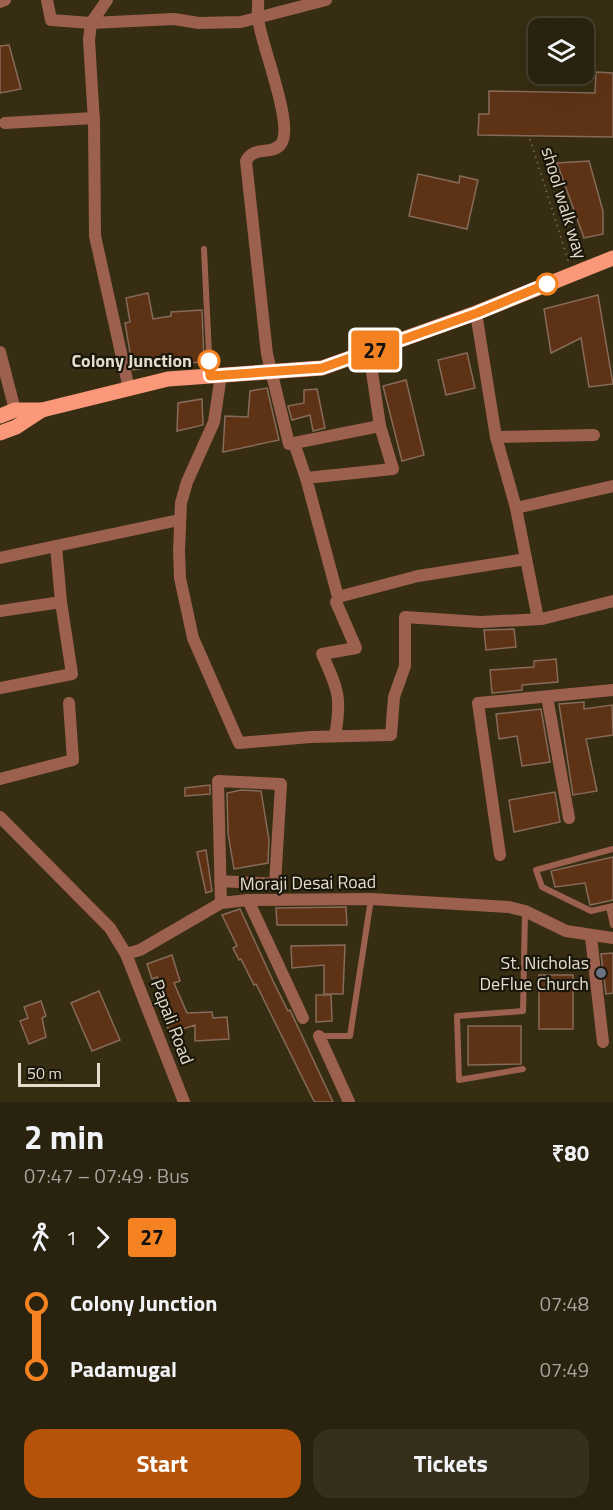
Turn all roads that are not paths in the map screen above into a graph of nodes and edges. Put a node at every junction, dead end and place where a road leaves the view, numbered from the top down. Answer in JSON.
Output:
{"nodes":[{"id":1,"x":5,"y":0,"type":"edge"},
{"id":2,"x":46,"y":0,"type":"edge"},
{"id":3,"x":107,"y":0,"type":"edge"},
{"id":4,"x":258,"y":0,"type":"edge"},
{"id":5,"x":326,"y":0,"type":"edge"},
{"id":6,"x":0,"y":2,"type":"edge"},
{"id":7,"x":290,"y":5,"type":"edge"},
{"id":8,"x":258,"y":18,"type":"junction"},
{"id":9,"x":91,"y":23,"type":"junction"},
{"id":10,"x":94,"y":118,"type":"junction"},
{"id":11,"x":5,"y":123,"type":"dead end"},
{"id":12,"x":204,"y":249,"type":"dead end"},
{"id":13,"x":613,"y":258,"type":"edge"},
{"id":14,"x":477,"y":313,"type":"junction"},
{"id":15,"x":0,"y":352,"type":"edge"},
{"id":16,"x":369,"y":352,"type":"junction"},
{"id":17,"x":271,"y":370,"type":"junction"},
{"id":18,"x":215,"y":376,"type":"junction"},
{"id":19,"x":129,"y":389,"type":"junction"},
{"id":20,"x":15,"y":410,"type":"junction"},
{"id":21,"x":42,"y":410,"type":"junction"},
{"id":22,"x":0,"y":416,"type":"edge"},
{"id":23,"x":380,"y":426,"type":"junction"},
{"id":24,"x":0,"y":433,"type":"edge"},
{"id":25,"x":594,"y":435,"type":"dead end"},
{"id":26,"x":496,"y":436,"type":"junction"},
{"id":27,"x":294,"y":444,"type":"junction"},
{"id":28,"x":306,"y":478,"type":"junction"},
{"id":29,"x":613,"y":486,"type":"edge"},
{"id":30,"x":516,"y":508,"type":"junction"},
{"id":31,"x":179,"y":520,"type":"junction"},
{"id":32,"x":56,"y":546,"type":"junction"},
{"id":33,"x":0,"y":558,"type":"edge"},
{"id":34,"x":526,"y":559,"type":"junction"},
{"id":35,"x":613,"y":601,"type":"edge"},
{"id":36,"x":61,"y":602,"type":"junction"},
{"id":37,"x":336,"y":602,"type":"dead end"},
{"id":38,"x":0,"y":611,"type":"edge"},
{"id":39,"x":538,"y":619,"type":"junction"},
{"id":40,"x":0,"y":688,"type":"edge"},
{"id":41,"x":613,"y":690,"type":"edge"},
{"id":42,"x":547,"y":697,"type":"junction"},
{"id":43,"x":69,"y":703,"type":"dead end"},
{"id":44,"x":335,"y":736,"type":"junction"},
{"id":45,"x":0,"y":779,"type":"edge"},
{"id":46,"x":0,"y":817,"type":"edge"},
{"id":47,"x":569,"y":818,"type":"dead end"},
{"id":48,"x":613,"y":849,"type":"edge"},
{"id":49,"x":500,"y":855,"type":"dead end"},
{"id":50,"x":220,"y":881,"type":"junction"},
{"id":51,"x":370,"y":899,"type":"junction"},
{"id":52,"x":248,"y":900,"type":"junction"},
{"id":53,"x":221,"y":903,"type":"junction"},
{"id":54,"x":611,"y":907,"type":"edge"},
{"id":55,"x":525,"y":911,"type":"junction"},
{"id":56,"x":613,"y":925,"type":"edge"},
{"id":57,"x":591,"y":937,"type":"junction"},
{"id":58,"x":613,"y":938,"type":"edge"},
{"id":59,"x":126,"y":954,"type":"junction"},
{"id":60,"x":303,"y":1017,"type":"dead end"},
{"id":61,"x":320,"y":1036,"type":"joint"},
{"id":62,"x":603,"y":1042,"type":"dead end"},
{"id":63,"x":523,"y":1069,"type":"dead end"},
{"id":64,"x":184,"y":1102,"type":"edge"},
{"id":65,"x":349,"y":1102,"type":"edge"}],
"edges":[{"from":1,"to":6,"type":"street"},
{"from":2,"to":9,"type":"street"},
{"from":3,"to":9,"type":"street"},
{"from":4,"to":8,"type":"street"},
{"from":5,"to":7,"type":"street"},
{"from":7,"to":8,"type":"street"},
{"from":8,"to":9,"type":"street"},
{"from":8,"to":17,"type":"street"},
{"from":9,"to":10,"type":"street"},
{"from":10,"to":11,"type":"street"},
{"from":10,"to":19,"type":"street"},
{"from":12,"to":18,"type":"lane"},
{"from":13,"to":14,"type":"main road"},
{"from":14,"to":16,"type":"main road"},
{"from":14,"to":26,"type":"street"},
{"from":15,"to":20,"type":"street"},
{"from":16,"to":17,"type":"main road"},
{"from":16,"to":23,"type":"street"},
{"from":17,"to":18,"type":"main road"},
{"from":17,"to":27,"type":"street"},
{"from":18,"to":19,"type":"main road"},
{"from":18,"to":31,"type":"street"},
{"from":19,"to":21,"type":"main road"},
{"from":20,"to":21,"type":"main road"},
{"from":20,"to":22,"type":"main road"},
{"from":21,"to":24,"type":"main road"},
{"from":23,"to":27,"type":"street"},
{"from":23,"to":28,"type":"street"},
{"from":25,"to":26,"type":"street"},
{"from":26,"to":30,"type":"street"},
{"from":27,"to":28,"type":"street"},
{"from":28,"to":34,"type":"street"},
{"from":29,"to":30,"type":"street"},
{"from":30,"to":34,"type":"street"},
{"from":31,"to":32,"type":"street"},
{"from":31,"to":44,"type":"street"},
{"from":32,"to":33,"type":"street"},
{"from":32,"to":36,"type":"street"},
{"from":34,"to":39,"type":"street"},
{"from":35,"to":39,"type":"street"},
{"from":36,"to":38,"type":"street"},
{"from":36,"to":40,"type":"street"},
{"from":37,"to":44,"type":"street"},
{"from":39,"to":44,"type":"street"},
{"from":41,"to":42,"type":"street"},
{"from":42,"to":47,"type":"street"},
{"from":42,"to":49,"type":"street"},
{"from":43,"to":45,"type":"street"},
{"from":46,"to":59,"type":"street"},
{"from":48,"to":54,"type":"lane"},
{"from":50,"to":50,"type":"street"},
{"from":50,"to":53,"type":"street"},
{"from":51,"to":52,"type":"street","name":"Moraji Desai Road"},
{"from":51,"to":55,"type":"street","name":"Moraji Desai Road"},
{"from":51,"to":61,"type":"lane"},
{"from":52,"to":53,"type":"street","name":"Moraji Desai Road"},
{"from":52,"to":60,"type":"street"},
{"from":53,"to":59,"type":"street","name":"Moraji Desai Road"},
{"from":54,"to":56,"type":"lane"},
{"from":55,"to":57,"type":"street","name":"Moraji Desai Road"},
{"from":55,"to":63,"type":"lane"},
{"from":57,"to":58,"type":"street","name":"Moraji Desai Road"},
{"from":57,"to":62,"type":"street"},
{"from":59,"to":64,"type":"street","name":"Papali Road"},
{"from":61,"to":65,"type":"street"}]}
